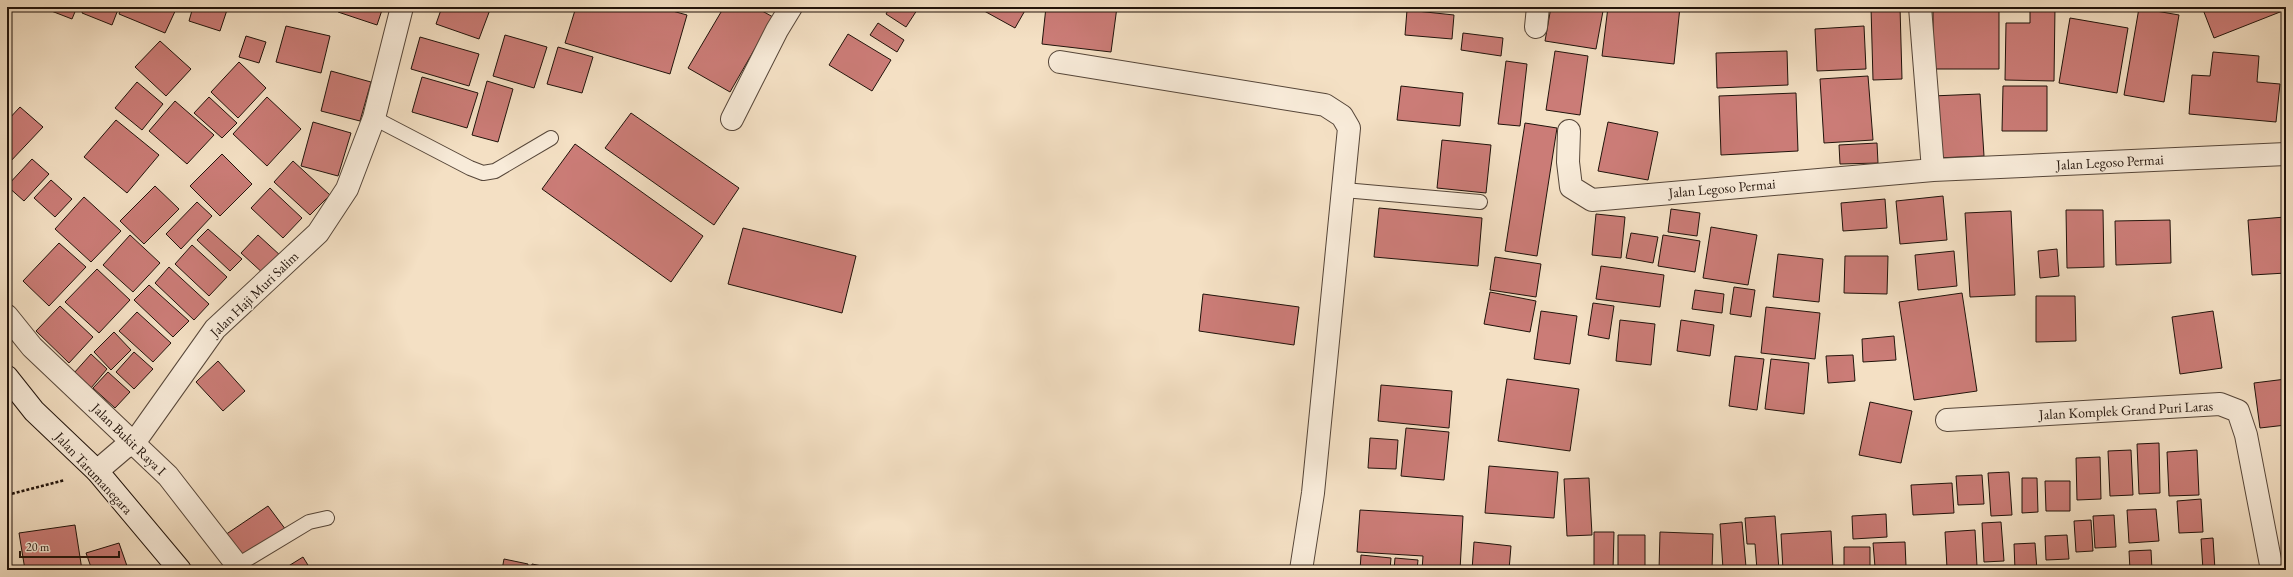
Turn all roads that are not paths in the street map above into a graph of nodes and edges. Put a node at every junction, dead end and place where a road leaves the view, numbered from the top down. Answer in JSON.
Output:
{"nodes":[{"id":1,"x":402,"y":7,"type":"edge"},
{"id":2,"x":791,"y":7,"type":"edge"},
{"id":3,"x":1920,"y":7,"type":"edge"},
{"id":4,"x":1060,"y":62,"type":"dead end"},
{"id":5,"x":374,"y":118,"type":"junction"},
{"id":6,"x":732,"y":119,"type":"dead end"},
{"id":7,"x":1569,"y":131,"type":"dead end"},
{"id":8,"x":551,"y":138,"type":"dead end"},
{"id":9,"x":2286,"y":154,"type":"edge"},
{"id":10,"x":1933,"y":170,"type":"junction"},
{"id":11,"x":1344,"y":190,"type":"junction"},
{"id":12,"x":1480,"y":202,"type":"dead end"},
{"id":13,"x":7,"y":316,"type":"edge"},
{"id":14,"x":7,"y":377,"type":"edge"},
{"id":15,"x":1947,"y":420,"type":"dead end"},
{"id":16,"x":124,"y":449,"type":"junction"},
{"id":17,"x":97,"y":472,"type":"junction"},
{"id":18,"x":326,"y":518,"type":"dead end"},
{"id":19,"x":236,"y":569,"type":"edge"},
{"id":20,"x":180,"y":570,"type":"edge"},
{"id":21,"x":1300,"y":570,"type":"edge"},
{"id":22,"x":2272,"y":570,"type":"edge"}],
"edges":[{"from":1,"to":5,"type":"street","name":"Jalan Haji Muri Salim"},
{"from":2,"to":6,"type":"street"},
{"from":3,"to":10,"type":"street"},
{"from":4,"to":11,"type":"street"},
{"from":5,"to":8,"type":"lane"},
{"from":5,"to":16,"type":"street","name":"Jalan Haji Muri Salim"},
{"from":7,"to":10,"type":"street","name":"Jalan Legoso Permai"},
{"from":9,"to":10,"type":"street","name":"Jalan Legoso Permai"},
{"from":11,"to":12,"type":"lane"},
{"from":11,"to":21,"type":"street"},
{"from":13,"to":16,"type":"street","name":"Jalan Bukit Raya I"},
{"from":14,"to":17,"type":"street","name":"Jalan Tarumanegara"},
{"from":15,"to":22,"type":"street","name":"Jalan Komplek Grand Puri Laras"},
{"from":16,"to":17,"type":"street","name":"Jalan Haji Muri Salim"},
{"from":16,"to":19,"type":"street","name":"Jalan Bukit Raya I"},
{"from":17,"to":20,"type":"street","name":"Jalan Tarumanegara"},
{"from":18,"to":19,"type":"lane"}]}
